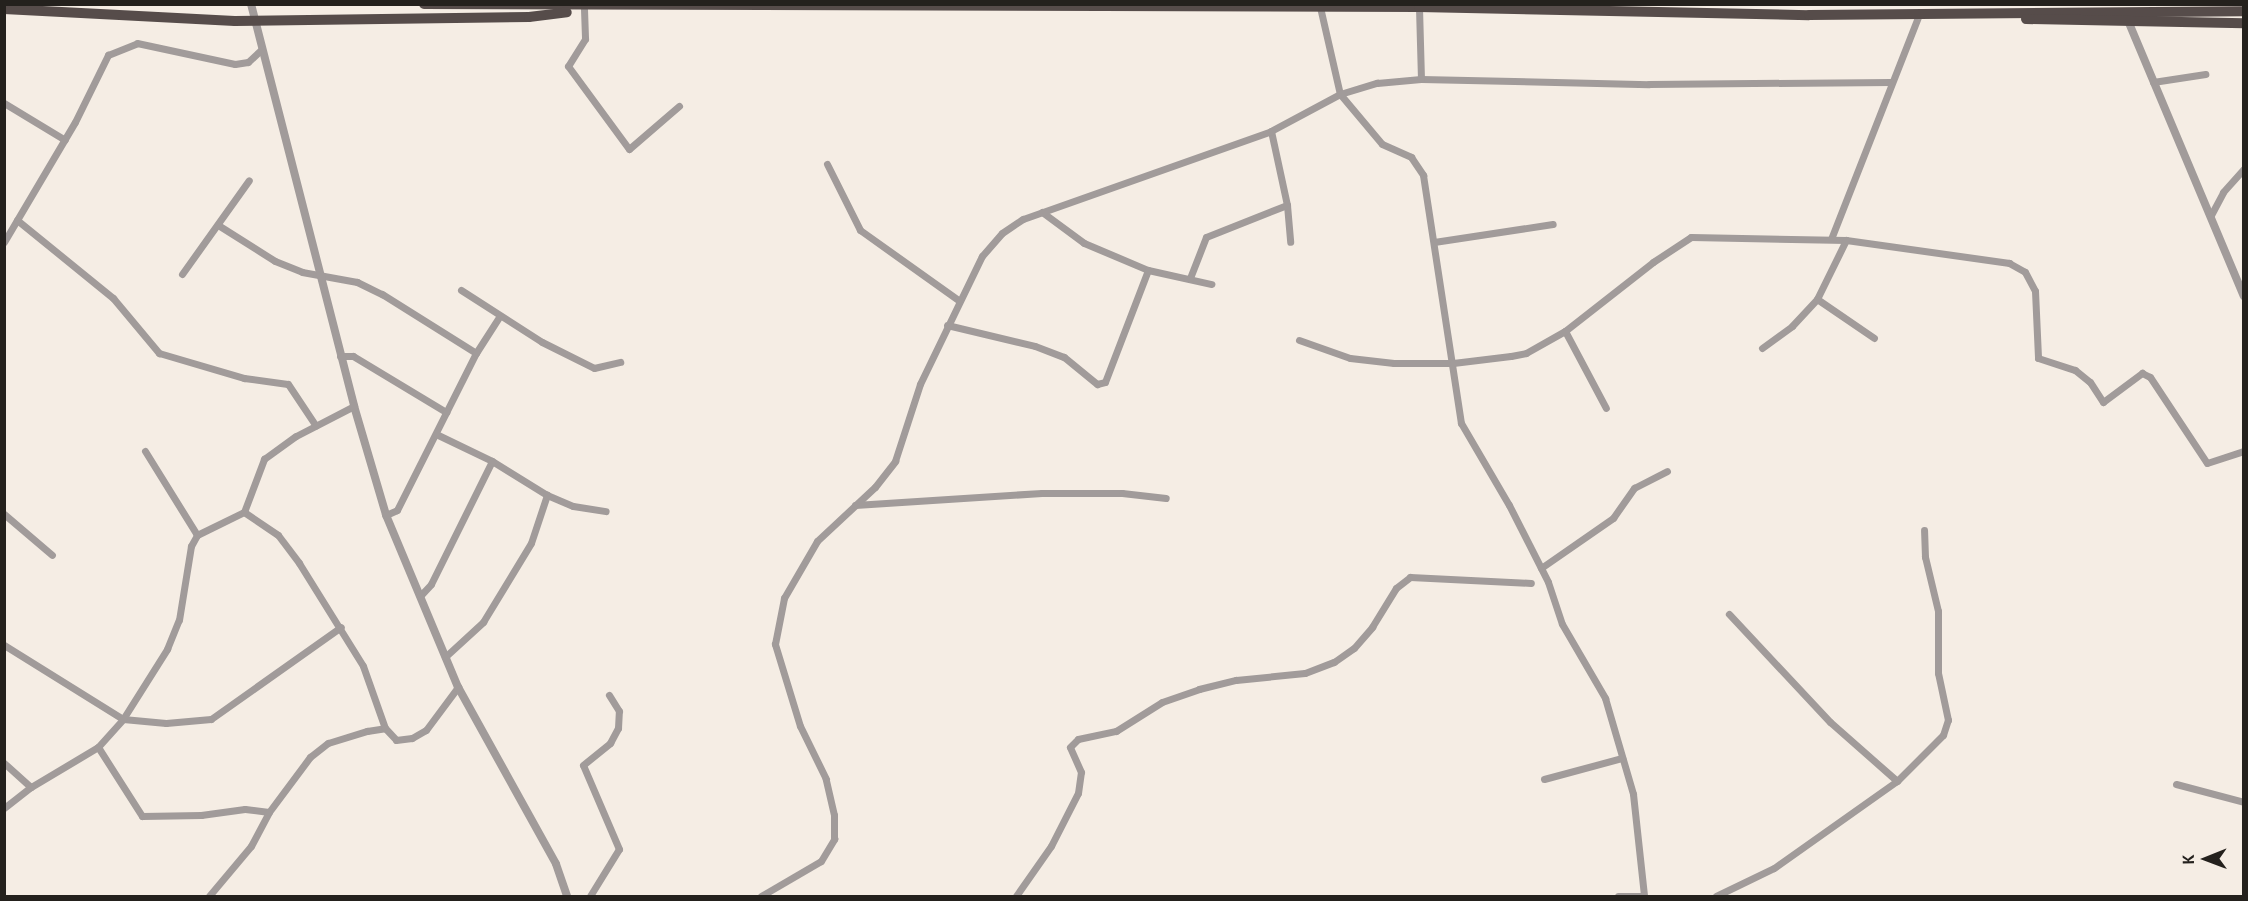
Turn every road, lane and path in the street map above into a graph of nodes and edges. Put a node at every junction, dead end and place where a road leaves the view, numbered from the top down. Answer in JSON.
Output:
{"nodes":[{"id":1,"x":424,"y":4,"type":"edge"},
{"id":2,"x":602,"y":7,"type":"junction"},
{"id":3,"x":1320,"y":7,"type":"junction"},
{"id":4,"x":1419,"y":7,"type":"junction"},
{"id":5,"x":4,"y":9,"type":"edge"},
{"id":6,"x":584,"y":9,"type":"junction"},
{"id":7,"x":2244,"y":11,"type":"edge"},
{"id":8,"x":253,"y":12,"type":"edge"},
{"id":9,"x":1919,"y":14,"type":"junction"},
{"id":10,"x":1960,"y":14,"type":"junction"},
{"id":11,"x":2129,"y":23,"type":"junction"},
{"id":12,"x":2244,"y":23,"type":"edge"},
{"id":13,"x":262,"y":49,"type":"junction"},
{"id":14,"x":2205,"y":74,"type":"dead end"},
{"id":15,"x":1421,"y":79,"type":"junction"},
{"id":16,"x":1891,"y":82,"type":"junction"},
{"id":17,"x":2153,"y":82,"type":"junction"},
{"id":18,"x":1340,"y":94,"type":"junction"},
{"id":19,"x":4,"y":103,"type":"edge"},
{"id":20,"x":679,"y":106,"type":"dead end"},
{"id":21,"x":1271,"y":131,"type":"junction"},
{"id":22,"x":65,"y":140,"type":"junction"},
{"id":23,"x":827,"y":164,"type":"dead end"},
{"id":24,"x":2244,"y":170,"type":"edge"},
{"id":25,"x":249,"y":180,"type":"dead end"},
{"id":26,"x":1287,"y":205,"type":"junction"},
{"id":27,"x":1042,"y":212,"type":"junction"},
{"id":28,"x":2211,"y":215,"type":"junction"},
{"id":29,"x":17,"y":220,"type":"junction"},
{"id":30,"x":1553,"y":224,"type":"dead end"},
{"id":31,"x":218,"y":225,"type":"junction"},
{"id":32,"x":1831,"y":239,"type":"junction"},
{"id":33,"x":1846,"y":240,"type":"junction"},
{"id":34,"x":5,"y":241,"type":"edge"},
{"id":35,"x":1290,"y":242,"type":"dead end"},
{"id":36,"x":1434,"y":242,"type":"junction"},
{"id":37,"x":1148,"y":270,"type":"junction"},
{"id":38,"x":318,"y":272,"type":"junction"},
{"id":39,"x":182,"y":274,"type":"dead end"},
{"id":40,"x":1190,"y":279,"type":"junction"},
{"id":41,"x":2242,"y":284,"type":"edge"},
{"id":42,"x":1211,"y":285,"type":"dead end"},
{"id":43,"x":461,"y":290,"type":"dead end"},
{"id":44,"x":2244,"y":296,"type":"edge"},
{"id":45,"x":1816,"y":299,"type":"junction"},
{"id":46,"x":958,"y":300,"type":"junction"},
{"id":47,"x":499,"y":317,"type":"junction"},
{"id":48,"x":947,"y":326,"type":"junction"},
{"id":49,"x":1564,"y":331,"type":"junction"},
{"id":50,"x":1874,"y":338,"type":"dead end"},
{"id":51,"x":1299,"y":340,"type":"dead end"},
{"id":52,"x":1762,"y":348,"type":"dead end"},
{"id":53,"x":476,"y":353,"type":"junction"},
{"id":54,"x":340,"y":356,"type":"junction"},
{"id":55,"x":620,"y":362,"type":"dead end"},
{"id":56,"x":1453,"y":363,"type":"junction"},
{"id":57,"x":354,"y":406,"type":"junction"},
{"id":58,"x":1606,"y":408,"type":"dead end"},
{"id":59,"x":446,"y":412,"type":"junction"},
{"id":60,"x":316,"y":426,"type":"junction"},
{"id":61,"x":436,"y":434,"type":"junction"},
{"id":62,"x":145,"y":451,"type":"dead end"},
{"id":63,"x":2244,"y":451,"type":"edge"},
{"id":64,"x":492,"y":461,"type":"junction"},
{"id":65,"x":1667,"y":471,"type":"dead end"},
{"id":66,"x":546,"y":495,"type":"junction"},
{"id":67,"x":1166,"y":498,"type":"dead end"},
{"id":68,"x":855,"y":505,"type":"junction"},
{"id":69,"x":606,"y":511,"type":"dead end"},
{"id":70,"x":244,"y":512,"type":"junction"},
{"id":71,"x":4,"y":514,"type":"edge"},
{"id":72,"x":386,"y":514,"type":"junction"},
{"id":73,"x":1924,"y":530,"type":"dead end"},
{"id":74,"x":197,"y":535,"type":"junction"},
{"id":75,"x":52,"y":555,"type":"dead end"},
{"id":76,"x":1541,"y":568,"type":"junction"},
{"id":77,"x":1531,"y":582,"type":"dead end"},
{"id":78,"x":420,"y":596,"type":"junction"},
{"id":79,"x":1729,"y":614,"type":"dead end"},
{"id":80,"x":341,"y":627,"type":"junction"},
{"id":81,"x":4,"y":645,"type":"edge"},
{"id":82,"x":445,"y":657,"type":"junction"},
{"id":83,"x":458,"y":687,"type":"junction"},
{"id":84,"x":609,"y":695,"type":"dead end"},
{"id":85,"x":123,"y":719,"type":"junction"},
{"id":86,"x":385,"y":728,"type":"junction"},
{"id":87,"x":98,"y":747,"type":"junction"},
{"id":88,"x":1622,"y":758,"type":"junction"},
{"id":89,"x":4,"y":763,"type":"edge"},
{"id":90,"x":1544,"y":779,"type":"dead end"},
{"id":91,"x":1897,"y":781,"type":"junction"},
{"id":92,"x":2176,"y":784,"type":"dead end"},
{"id":93,"x":31,"y":787,"type":"junction"},
{"id":94,"x":2244,"y":802,"type":"edge"},
{"id":95,"x":4,"y":808,"type":"edge"},
{"id":96,"x":268,"y":812,"type":"junction"},
{"id":97,"x":209,"y":897,"type":"edge"},
{"id":98,"x":567,"y":897,"type":"edge"},
{"id":99,"x":590,"y":897,"type":"edge"},
{"id":100,"x":761,"y":897,"type":"edge"},
{"id":101,"x":1016,"y":897,"type":"edge"},
{"id":102,"x":1618,"y":897,"type":"edge"},
{"id":103,"x":1642,"y":897,"type":"edge"},
{"id":104,"x":1716,"y":897,"type":"edge"}],
"edges":[{"from":1,"to":2,"type":"highway"},
{"from":2,"to":3,"type":"highway"},
{"from":2,"to":6,"type":"highway"},
{"from":3,"to":4,"type":"highway"},
{"from":3,"to":18,"type":"street"},
{"from":4,"to":9,"type":"highway"},
{"from":4,"to":15,"type":"street"},
{"from":5,"to":8,"type":"highway"},
{"from":6,"to":8,"type":"highway"},
{"from":6,"to":20,"type":"street"},
{"from":7,"to":10,"type":"highway"},
{"from":8,"to":13,"type":"street"},
{"from":9,"to":10,"type":"highway"},
{"from":9,"to":16,"type":"street"},
{"from":10,"to":11,"type":"highway"},
{"from":11,"to":12,"type":"highway"},
{"from":11,"to":17,"type":"street"},
{"from":13,"to":22,"type":"street"},
{"from":13,"to":38,"type":"street"},
{"from":14,"to":17,"type":"street"},
{"from":15,"to":16,"type":"street"},
{"from":15,"to":18,"type":"street"},
{"from":16,"to":32,"type":"street"},
{"from":17,"to":28,"type":"street"},
{"from":18,"to":21,"type":"street"},
{"from":18,"to":36,"type":"street"},
{"from":19,"to":22,"type":"street"},
{"from":21,"to":26,"type":"street"},
{"from":21,"to":27,"type":"street"},
{"from":22,"to":29,"type":"street"},
{"from":23,"to":46,"type":"street"},
{"from":24,"to":28,"type":"street"},
{"from":25,"to":31,"type":"street"},
{"from":26,"to":35,"type":"street"},
{"from":26,"to":40,"type":"street"},
{"from":27,"to":37,"type":"street"},
{"from":27,"to":46,"type":"street"},
{"from":28,"to":41,"type":"street"},
{"from":29,"to":34,"type":"street"},
{"from":29,"to":60,"type":"street"},
{"from":30,"to":36,"type":"street"},
{"from":31,"to":38,"type":"street"},
{"from":31,"to":39,"type":"street"},
{"from":32,"to":33,"type":"street"},
{"from":32,"to":49,"type":"street"},
{"from":33,"to":45,"type":"street"},
{"from":33,"to":63,"type":"street"},
{"from":36,"to":56,"type":"street"},
{"from":37,"to":40,"type":"street"},
{"from":37,"to":48,"type":"street"},
{"from":38,"to":53,"type":"street"},
{"from":38,"to":54,"type":"street"},
{"from":40,"to":42,"type":"street"},
{"from":41,"to":44,"type":"street"},
{"from":43,"to":47,"type":"street"},
{"from":45,"to":50,"type":"street"},
{"from":45,"to":52,"type":"street"},
{"from":46,"to":48,"type":"street"},
{"from":47,"to":53,"type":"street"},
{"from":47,"to":55,"type":"street"},
{"from":48,"to":68,"type":"street"},
{"from":49,"to":56,"type":"street"},
{"from":49,"to":58,"type":"street"},
{"from":51,"to":56,"type":"street"},
{"from":53,"to":59,"type":"street"},
{"from":54,"to":57,"type":"street"},
{"from":54,"to":59,"type":"street"},
{"from":56,"to":76,"type":"street"},
{"from":57,"to":60,"type":"street"},
{"from":57,"to":72,"type":"street"},
{"from":59,"to":61,"type":"street"},
{"from":60,"to":70,"type":"street"},
{"from":61,"to":64,"type":"street"},
{"from":61,"to":72,"type":"street"},
{"from":62,"to":74,"type":"street"},
{"from":64,"to":66,"type":"street"},
{"from":64,"to":78,"type":"street"},
{"from":65,"to":76,"type":"street"},
{"from":66,"to":69,"type":"street"},
{"from":66,"to":82,"type":"street"},
{"from":67,"to":68,"type":"street"},
{"from":68,"to":100,"type":"street"},
{"from":70,"to":74,"type":"street"},
{"from":70,"to":80,"type":"street"},
{"from":71,"to":75,"type":"street"},
{"from":72,"to":78,"type":"street"},
{"from":73,"to":91,"type":"street"},
{"from":74,"to":85,"type":"street"},
{"from":76,"to":88,"type":"street"},
{"from":77,"to":101,"type":"street"},
{"from":78,"to":82,"type":"street"},
{"from":79,"to":91,"type":"street"},
{"from":80,"to":85,"type":"street"},
{"from":80,"to":86,"type":"street"},
{"from":81,"to":85,"type":"street"},
{"from":82,"to":83,"type":"street"},
{"from":83,"to":86,"type":"street"},
{"from":83,"to":98,"type":"street"},
{"from":84,"to":99,"type":"street"},
{"from":85,"to":87,"type":"street"},
{"from":86,"to":96,"type":"street"},
{"from":87,"to":93,"type":"street"},
{"from":87,"to":96,"type":"street"},
{"from":88,"to":90,"type":"street"},
{"from":88,"to":103,"type":"street"},
{"from":89,"to":93,"type":"street"},
{"from":91,"to":104,"type":"street"},
{"from":92,"to":94,"type":"street"},
{"from":93,"to":95,"type":"street"},
{"from":96,"to":97,"type":"street"},
{"from":102,"to":103,"type":"street"}]}
